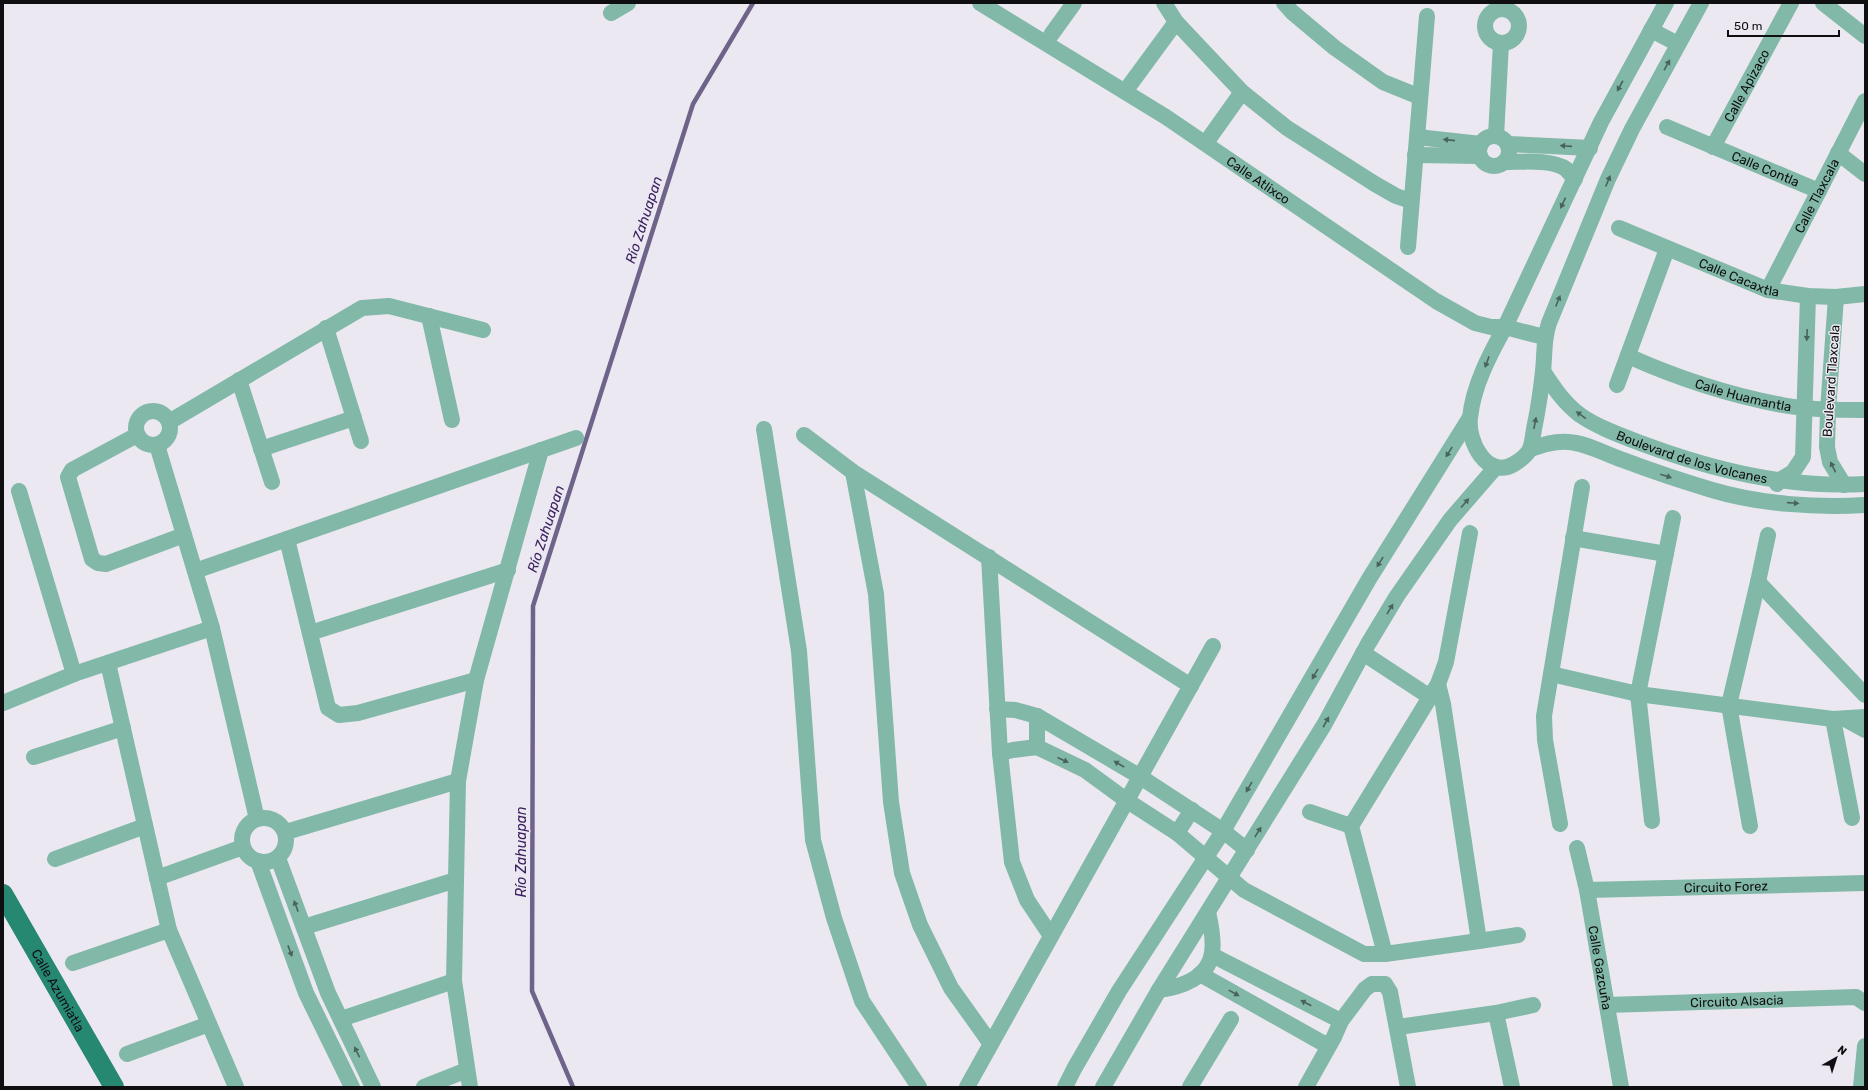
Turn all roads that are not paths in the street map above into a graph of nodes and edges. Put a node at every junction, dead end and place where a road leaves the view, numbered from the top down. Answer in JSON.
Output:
{"nodes":[{"id":1,"x":628,"y":3,"type":"edge"},
{"id":2,"x":980,"y":3,"type":"edge"},
{"id":3,"x":1074,"y":3,"type":"edge"},
{"id":4,"x":1164,"y":3,"type":"edge"},
{"id":5,"x":1666,"y":3,"type":"edge"},
{"id":6,"x":1701,"y":3,"type":"edge"},
{"id":7,"x":1791,"y":3,"type":"edge"},
{"id":8,"x":1823,"y":3,"type":"edge"},
{"id":9,"x":1291,"y":6,"type":"edge"},
{"id":10,"x":1504,"y":6,"type":"edge"},
{"id":11,"x":611,"y":13,"type":"dead end"},
{"id":12,"x":1427,"y":16,"type":"dead end"},
{"id":13,"x":1176,"y":22,"type":"junction"},
{"id":14,"x":1651,"y":30,"type":"junction"},
{"id":15,"x":1051,"y":35,"type":"dead end"},
{"id":16,"x":1865,"y":36,"type":"edge"},
{"id":17,"x":1501,"y":43,"type":"junction"},
{"id":18,"x":1678,"y":44,"type":"junction"},
{"id":19,"x":1129,"y":86,"type":"dead end"},
{"id":20,"x":1242,"y":92,"type":"junction"},
{"id":21,"x":1420,"y":97,"type":"junction"},
{"id":22,"x":1865,"y":101,"type":"edge"},
{"id":23,"x":1667,"y":127,"type":"dead end"},
{"id":24,"x":1210,"y":137,"type":"dead end"},
{"id":25,"x":1417,"y":137,"type":"junction"},
{"id":26,"x":1502,"y":140,"type":"junction"},
{"id":27,"x":1713,"y":147,"type":"junction"},
{"id":28,"x":1590,"y":148,"type":"junction"},
{"id":29,"x":1480,"y":150,"type":"junction"},
{"id":30,"x":1838,"y":153,"type":"junction"},
{"id":31,"x":1415,"y":155,"type":"junction"},
{"id":32,"x":1506,"y":162,"type":"junction"},
{"id":33,"x":1865,"y":174,"type":"edge"},
{"id":34,"x":1575,"y":179,"type":"junction"},
{"id":35,"x":1819,"y":191,"type":"junction"},
{"id":36,"x":1412,"y":201,"type":"junction"},
{"id":37,"x":1619,"y":228,"type":"dead end"},
{"id":38,"x":1408,"y":247,"type":"dead end"},
{"id":39,"x":1667,"y":249,"type":"junction"},
{"id":40,"x":1768,"y":290,"type":"junction"},
{"id":41,"x":1865,"y":294,"type":"edge"},
{"id":42,"x":1808,"y":296,"type":"junction"},
{"id":43,"x":1836,"y":297,"type":"junction"},
{"id":44,"x":429,"y":316,"type":"junction"},
{"id":45,"x":1505,"y":327,"type":"junction"},
{"id":46,"x":326,"y":328,"type":"junction"},
{"id":47,"x":483,"y":330,"type":"dead end"},
{"id":48,"x":1544,"y":337,"type":"junction"},
{"id":49,"x":1628,"y":356,"type":"junction"},
{"id":50,"x":1543,"y":371,"type":"junction"},
{"id":51,"x":239,"y":380,"type":"junction"},
{"id":52,"x":1617,"y":385,"type":"dead end"},
{"id":53,"x":1803,"y":408,"type":"junction"},
{"id":54,"x":1828,"y":410,"type":"junction"},
{"id":55,"x":1865,"y":410,"type":"edge"},
{"id":56,"x":354,"y":418,"type":"junction"},
{"id":57,"x":1470,"y":419,"type":"junction"},
{"id":58,"x":452,"y":420,"type":"dead end"},
{"id":59,"x":169,"y":422,"type":"junction"},
{"id":60,"x":1597,"y":425,"type":"junction"},
{"id":61,"x":764,"y":429,"type":"dead end"},
{"id":62,"x":137,"y":435,"type":"junction"},
{"id":63,"x":804,"y":436,"type":"dead end"},
{"id":64,"x":576,"y":438,"type":"dead end"},
{"id":65,"x":361,"y":441,"type":"dead end"},
{"id":66,"x":157,"y":445,"type":"junction"},
{"id":67,"x":1588,"y":446,"type":"junction"},
{"id":68,"x":1652,"y":447,"type":"junction"},
{"id":69,"x":261,"y":449,"type":"junction"},
{"id":70,"x":1530,"y":449,"type":"junction"},
{"id":71,"x":542,"y":450,"type":"junction"},
{"id":72,"x":1495,"y":468,"type":"junction"},
{"id":73,"x":1644,"y":468,"type":"junction"},
{"id":74,"x":853,"y":472,"type":"junction"},
{"id":75,"x":1778,"y":481,"type":"junction"},
{"id":76,"x":272,"y":482,"type":"dead end"},
{"id":77,"x":1865,"y":484,"type":"edge"},
{"id":78,"x":1844,"y":485,"type":"junction"},
{"id":79,"x":1582,"y":487,"type":"dead end"},
{"id":80,"x":19,"y":491,"type":"dead end"},
{"id":81,"x":1771,"y":502,"type":"junction"},
{"id":82,"x":1865,"y":505,"type":"edge"},
{"id":83,"x":1673,"y":518,"type":"dead end"},
{"id":84,"x":1470,"y":533,"type":"dead end"},
{"id":85,"x":184,"y":535,"type":"junction"},
{"id":86,"x":1768,"y":536,"type":"dead end"},
{"id":87,"x":1573,"y":538,"type":"junction"},
{"id":88,"x":287,"y":539,"type":"junction"},
{"id":89,"x":1666,"y":554,"type":"junction"},
{"id":90,"x":989,"y":557,"type":"junction"},
{"id":91,"x":508,"y":570,"type":"junction"},
{"id":92,"x":195,"y":571,"type":"junction"},
{"id":93,"x":1758,"y":582,"type":"junction"},
{"id":94,"x":212,"y":628,"type":"junction"},
{"id":95,"x":310,"y":633,"type":"junction"},
{"id":96,"x":1213,"y":646,"type":"dead end"},
{"id":97,"x":1363,"y":653,"type":"junction"},
{"id":98,"x":108,"y":663,"type":"junction"},
{"id":99,"x":74,"y":674,"type":"junction"},
{"id":100,"x":1551,"y":674,"type":"junction"},
{"id":101,"x":476,"y":680,"type":"junction"},
{"id":102,"x":1191,"y":686,"type":"junction"},
{"id":103,"x":1434,"y":690,"type":"junction"},
{"id":104,"x":1638,"y":694,"type":"junction"},
{"id":105,"x":1865,"y":696,"type":"edge"},
{"id":106,"x":3,"y":703,"type":"edge"},
{"id":107,"x":1729,"y":705,"type":"junction"},
{"id":108,"x":997,"y":709,"type":"junction"},
{"id":109,"x":1037,"y":716,"type":"junction"},
{"id":110,"x":1839,"y":719,"type":"junction"},
{"id":111,"x":1863,"y":723,"type":"edge"},
{"id":112,"x":123,"y":728,"type":"junction"},
{"id":113,"x":1037,"y":747,"type":"junction"},
{"id":114,"x":1090,"y":747,"type":"junction"},
{"id":115,"x":1000,"y":753,"type":"junction"},
{"id":116,"x":34,"y":757,"type":"dead end"},
{"id":117,"x":1085,"y":770,"type":"junction"},
{"id":118,"x":1139,"y":776,"type":"junction"},
{"id":119,"x":458,"y":781,"type":"junction"},
{"id":120,"x":1126,"y":800,"type":"junction"},
{"id":121,"x":1192,"y":810,"type":"junction"},
{"id":122,"x":1310,"y":812,"type":"dead end"},
{"id":123,"x":1852,"y":818,"type":"dead end"},
{"id":124,"x":257,"y":819,"type":"junction"},
{"id":125,"x":1652,"y":821,"type":"dead end"},
{"id":126,"x":1560,"y":824,"type":"dead end"},
{"id":127,"x":146,"y":826,"type":"junction"},
{"id":128,"x":1351,"y":826,"type":"junction"},
{"id":129,"x":1750,"y":826,"type":"dead end"},
{"id":130,"x":1223,"y":831,"type":"junction"},
{"id":131,"x":286,"y":832,"type":"junction"},
{"id":132,"x":1176,"y":833,"type":"junction"},
{"id":133,"x":243,"y":847,"type":"junction"},
{"id":134,"x":1577,"y":848,"type":"dead end"},
{"id":135,"x":1247,"y":850,"type":"junction"},
{"id":136,"x":278,"y":858,"type":"junction"},
{"id":137,"x":1206,"y":858,"type":"junction"},
{"id":138,"x":56,"y":859,"type":"dead end"},
{"id":139,"x":258,"y":861,"type":"junction"},
{"id":140,"x":1230,"y":877,"type":"junction"},
{"id":141,"x":158,"y":878,"type":"junction"},
{"id":142,"x":456,"y":880,"type":"junction"},
{"id":143,"x":1865,"y":883,"type":"edge"},
{"id":144,"x":1587,"y":890,"type":"junction"},
{"id":145,"x":3,"y":894,"type":"edge"},
{"id":146,"x":1208,"y":912,"type":"junction"},
{"id":147,"x":304,"y":927,"type":"junction"},
{"id":148,"x":169,"y":930,"type":"junction"},
{"id":149,"x":1518,"y":935,"type":"dead end"},
{"id":150,"x":1052,"y":936,"type":"junction"},
{"id":151,"x":1479,"y":941,"type":"junction"},
{"id":152,"x":1385,"y":954,"type":"junction"},
{"id":153,"x":1212,"y":955,"type":"junction"},
{"id":154,"x":73,"y":962,"type":"dead end"},
{"id":155,"x":1200,"y":974,"type":"junction"},
{"id":156,"x":454,"y":980,"type":"junction"},
{"id":157,"x":1159,"y":990,"type":"junction"},
{"id":158,"x":306,"y":993,"type":"junction"},
{"id":159,"x":328,"y":993,"type":"junction"},
{"id":160,"x":1865,"y":1003,"type":"edge"},
{"id":161,"x":1533,"y":1005,"type":"dead end"},
{"id":162,"x":1606,"y":1005,"type":"junction"},
{"id":163,"x":1496,"y":1014,"type":"junction"},
{"id":164,"x":341,"y":1019,"type":"junction"},
{"id":165,"x":1231,"y":1019,"type":"dead end"},
{"id":166,"x":1341,"y":1021,"type":"junction"},
{"id":167,"x":209,"y":1024,"type":"junction"},
{"id":168,"x":1398,"y":1028,"type":"junction"},
{"id":169,"x":991,"y":1044,"type":"junction"},
{"id":170,"x":1328,"y":1046,"type":"junction"},
{"id":171,"x":1865,"y":1046,"type":"edge"},
{"id":172,"x":127,"y":1054,"type":"dead end"},
{"id":173,"x":467,"y":1070,"type":"junction"},
{"id":174,"x":114,"y":1087,"type":"edge"},
{"id":175,"x":236,"y":1087,"type":"edge"},
{"id":176,"x":352,"y":1087,"type":"edge"},
{"id":177,"x":373,"y":1087,"type":"edge"},
{"id":178,"x":424,"y":1087,"type":"edge"},
{"id":179,"x":470,"y":1087,"type":"edge"},
{"id":180,"x":919,"y":1087,"type":"edge"},
{"id":181,"x":967,"y":1087,"type":"edge"},
{"id":182,"x":1066,"y":1087,"type":"edge"},
{"id":183,"x":1103,"y":1087,"type":"edge"},
{"id":184,"x":1190,"y":1087,"type":"edge"},
{"id":185,"x":1306,"y":1087,"type":"edge"},
{"id":186,"x":1408,"y":1087,"type":"edge"},
{"id":187,"x":1512,"y":1087,"type":"edge"},
{"id":188,"x":1622,"y":1087,"type":"edge"},
{"id":189,"x":1862,"y":1087,"type":"edge"}],
"edges":[{"from":1,"to":11,"type":"street"},
{"from":2,"to":45,"type":"street","name":"Calle Atlixco"},
{"from":3,"to":15,"type":"street"},
{"from":4,"to":13,"type":"street"},
{"from":5,"to":14,"type":"street"},
{"from":6,"to":18,"type":"street"},
{"from":7,"to":27,"type":"street","name":"Calle Apizaco"},
{"from":8,"to":16,"type":"street"},
{"from":9,"to":21,"type":"street"},
{"from":10,"to":17,"type":"street"},
{"from":10,"to":17,"type":"street"},
{"from":12,"to":21,"type":"street"},
{"from":13,"to":19,"type":"street"},
{"from":13,"to":20,"type":"street"},
{"from":14,"to":18,"type":"street"},
{"from":14,"to":28,"type":"street","one_way":true},
{"from":17,"to":26,"type":"street"},
{"from":48,"to":18,"type":"street","one_way":true},
{"from":20,"to":24,"type":"street"},
{"from":20,"to":36,"type":"street"},
{"from":21,"to":25,"type":"street"},
{"from":22,"to":30,"type":"street","name":"Calle Tlaxcala"},
{"from":23,"to":27,"type":"street","name":"Calle Contla"},
{"from":29,"to":25,"type":"street","one_way":true},
{"from":25,"to":31,"type":"street"},
{"from":28,"to":26,"type":"street","one_way":true},
{"from":26,"to":29,"type":"street"},
{"from":26,"to":32,"type":"street"},
{"from":27,"to":35,"type":"street","name":"Calle Contla"},
{"from":28,"to":34,"type":"street"},
{"from":29,"to":31,"type":"street"},
{"from":29,"to":32,"type":"street"},
{"from":30,"to":33,"type":"street"},
{"from":30,"to":35,"type":"street","name":"Calle Tlaxcala"},
{"from":31,"to":36,"type":"street"},
{"from":32,"to":34,"type":"street"},
{"from":34,"to":45,"type":"street","one_way":true},
{"from":35,"to":40,"type":"street","name":"Calle Tlaxcala"},
{"from":36,"to":38,"type":"street"},
{"from":37,"to":39,"type":"street","name":"Calle Cacaxtla"},
{"from":39,"to":40,"type":"street","name":"Calle Cacaxtla"},
{"from":39,"to":49,"type":"street"},
{"from":40,"to":42,"type":"street","name":"Calle Cacaxtla"},
{"from":41,"to":43,"type":"street","name":"Calle Cacaxtla"},
{"from":42,"to":43,"type":"street","name":"Calle Cacaxtla"},
{"from":42,"to":53,"type":"street","name":"Boulevard Tlaxcala","one_way":true},
{"from":43,"to":54,"type":"street","name":"Boulevard Tlaxcala"},
{"from":44,"to":46,"type":"street"},
{"from":44,"to":47,"type":"street"},
{"from":44,"to":58,"type":"street"},
{"from":45,"to":48,"type":"street","name":"Calle Atlixco"},
{"from":45,"to":57,"type":"street","one_way":true},
{"from":46,"to":51,"type":"street"},
{"from":46,"to":56,"type":"street"},
{"from":48,"to":50,"type":"street"},
{"from":49,"to":52,"type":"street"},
{"from":49,"to":53,"type":"street","name":"Calle Huamantla"},
{"from":60,"to":50,"type":"street","name":"Boulevard de los Volcanes","one_way":true},
{"from":70,"to":50,"type":"street","one_way":true},
{"from":51,"to":59,"type":"street"},
{"from":51,"to":69,"type":"street"},
{"from":53,"to":54,"type":"street","name":"Calle Huamantla"},
{"from":53,"to":75,"type":"street","name":"Boulevard Tlaxcala"},
{"from":54,"to":55,"type":"street","name":"Calle Huamantla"},
{"from":78,"to":54,"type":"street","name":"Boulevard Tlaxcala","one_way":true},
{"from":56,"to":65,"type":"street"},
{"from":56,"to":69,"type":"street"},
{"from":57,"to":72,"type":"street"},
{"from":57,"to":130,"type":"street","one_way":true},
{"from":59,"to":62,"type":"street"},
{"from":59,"to":66,"type":"street"},
{"from":60,"to":67,"type":"street"},
{"from":60,"to":68,"type":"street","name":"Boulevard de los Volcanes"},
{"from":61,"to":180,"type":"street"},
{"from":62,"to":66,"type":"street"},
{"from":62,"to":85,"type":"street"},
{"from":63,"to":74,"type":"street"},
{"from":64,"to":71,"type":"street"},
{"from":66,"to":85,"type":"street"},
{"from":67,"to":70,"type":"street","name":"Boulevard de los Volcanes"},
{"from":67,"to":73,"type":"street","name":"Boulevard de los Volcanes"},
{"from":68,"to":73,"type":"street"},
{"from":68,"to":75,"type":"street","name":"Boulevard de los Volcanes"},
{"from":69,"to":76,"type":"street"},
{"from":70,"to":72,"type":"street"},
{"from":71,"to":88,"type":"street"},
{"from":71,"to":91,"type":"street"},
{"from":97,"to":72,"type":"street","one_way":true},
{"from":73,"to":81,"type":"street","name":"Boulevard de los Volcanes","one_way":true},
{"from":74,"to":90,"type":"street"},
{"from":74,"to":169,"type":"street"},
{"from":75,"to":78,"type":"street","name":"Boulevard de los Volcanes"},
{"from":75,"to":81,"type":"street"},
{"from":77,"to":78,"type":"street","name":"Boulevard de los Volcanes"},
{"from":79,"to":87,"type":"street"},
{"from":80,"to":99,"type":"street"},
{"from":81,"to":82,"type":"street","name":"Boulevard de los Volcanes","one_way":true},
{"from":83,"to":89,"type":"street"},
{"from":84,"to":103,"type":"street"},
{"from":85,"to":92,"type":"street"},
{"from":86,"to":93,"type":"street"},
{"from":87,"to":89,"type":"street"},
{"from":87,"to":100,"type":"street"},
{"from":88,"to":92,"type":"street"},
{"from":88,"to":95,"type":"street"},
{"from":89,"to":104,"type":"street"},
{"from":90,"to":102,"type":"street"},
{"from":90,"to":108,"type":"street"},
{"from":91,"to":95,"type":"street"},
{"from":91,"to":101,"type":"street"},
{"from":92,"to":94,"type":"street"},
{"from":93,"to":105,"type":"street"},
{"from":93,"to":107,"type":"street"},
{"from":94,"to":98,"type":"street"},
{"from":94,"to":124,"type":"street"},
{"from":95,"to":101,"type":"street"},
{"from":96,"to":102,"type":"street"},
{"from":97,"to":103,"type":"street"},
{"from":135,"to":97,"type":"street","one_way":true},
{"from":98,"to":99,"type":"street"},
{"from":98,"to":112,"type":"street"},
{"from":99,"to":106,"type":"street"},
{"from":100,"to":104,"type":"street"},
{"from":100,"to":126,"type":"street"},
{"from":101,"to":119,"type":"street"},
{"from":102,"to":118,"type":"street"},
{"from":103,"to":128,"type":"street"},
{"from":103,"to":151,"type":"street"},
{"from":104,"to":107,"type":"street"},
{"from":104,"to":125,"type":"street"},
{"from":105,"to":111,"type":"street"},
{"from":107,"to":110,"type":"street"},
{"from":107,"to":129,"type":"street"},
{"from":108,"to":109,"type":"street"},
{"from":108,"to":115,"type":"street"},
{"from":109,"to":113,"type":"street"},
{"from":109,"to":114,"type":"street"},
{"from":110,"to":111,"type":"street"},
{"from":110,"to":123,"type":"street"},
{"from":112,"to":116,"type":"street"},
{"from":112,"to":127,"type":"street"},
{"from":113,"to":115,"type":"street"},
{"from":113,"to":117,"type":"street","one_way":true},
{"from":114,"to":117,"type":"street"},
{"from":118,"to":114,"type":"street","one_way":true},
{"from":115,"to":150,"type":"street"},
{"from":117,"to":120,"type":"street"},
{"from":118,"to":120,"type":"street"},
{"from":118,"to":121,"type":"street"},
{"from":119,"to":131,"type":"street"},
{"from":119,"to":142,"type":"street"},
{"from":120,"to":132,"type":"street"},
{"from":120,"to":150,"type":"street"},
{"from":121,"to":130,"type":"street"},
{"from":121,"to":132,"type":"street"},
{"from":122,"to":128,"type":"street"},
{"from":124,"to":131,"type":"street"},
{"from":124,"to":133,"type":"street"},
{"from":127,"to":138,"type":"street"},
{"from":127,"to":141,"type":"street"},
{"from":128,"to":152,"type":"street"},
{"from":130,"to":135,"type":"street"},
{"from":130,"to":137,"type":"street"},
{"from":131,"to":136,"type":"street"},
{"from":132,"to":137,"type":"street"},
{"from":133,"to":139,"type":"street"},
{"from":133,"to":141,"type":"street"},
{"from":134,"to":144,"type":"street","name":"Calle Gazcuña"},
{"from":135,"to":140,"type":"street"},
{"from":136,"to":139,"type":"street"},
{"from":147,"to":136,"type":"street","one_way":true},
{"from":137,"to":140,"type":"street"},
{"from":137,"to":182,"type":"street"},
{"from":139,"to":158,"type":"street","one_way":true},
{"from":140,"to":146,"type":"street"},
{"from":140,"to":152,"type":"street"},
{"from":141,"to":148,"type":"street"},
{"from":142,"to":147,"type":"street"},
{"from":142,"to":156,"type":"street"},
{"from":143,"to":144,"type":"street","name":"Circuito Forez"},
{"from":144,"to":162,"type":"street","name":"Calle Gazcuña"},
{"from":145,"to":174,"type":"main road","name":"Calle Azumiatla"},
{"from":146,"to":153,"type":"street"},
{"from":146,"to":157,"type":"street"},
{"from":147,"to":159,"type":"street"},
{"from":148,"to":154,"type":"street"},
{"from":148,"to":167,"type":"street"},
{"from":149,"to":151,"type":"street"},
{"from":150,"to":169,"type":"street"},
{"from":151,"to":152,"type":"street"},
{"from":153,"to":155,"type":"street"},
{"from":166,"to":153,"type":"street","one_way":true},
{"from":155,"to":157,"type":"street"},
{"from":155,"to":170,"type":"street","one_way":true},
{"from":156,"to":164,"type":"street"},
{"from":156,"to":173,"type":"street"},
{"from":157,"to":183,"type":"street"},
{"from":158,"to":159,"type":"street"},
{"from":158,"to":176,"type":"street"},
{"from":159,"to":164,"type":"street"},
{"from":160,"to":162,"type":"street","name":"Circuito Alsacia"},
{"from":161,"to":163,"type":"street"},
{"from":162,"to":188,"type":"street","name":"Calle Gazcuña"},
{"from":163,"to":168,"type":"street"},
{"from":163,"to":187,"type":"street"},
{"from":177,"to":164,"type":"street","one_way":true},
{"from":165,"to":184,"type":"street"},
{"from":166,"to":168,"type":"street"},
{"from":166,"to":170,"type":"street"},
{"from":167,"to":172,"type":"street"},
{"from":167,"to":175,"type":"street"},
{"from":168,"to":186,"type":"street"},
{"from":169,"to":181,"type":"street"},
{"from":170,"to":185,"type":"street"},
{"from":171,"to":189,"type":"street"},
{"from":173,"to":178,"type":"street"},
{"from":173,"to":179,"type":"street"}]}
